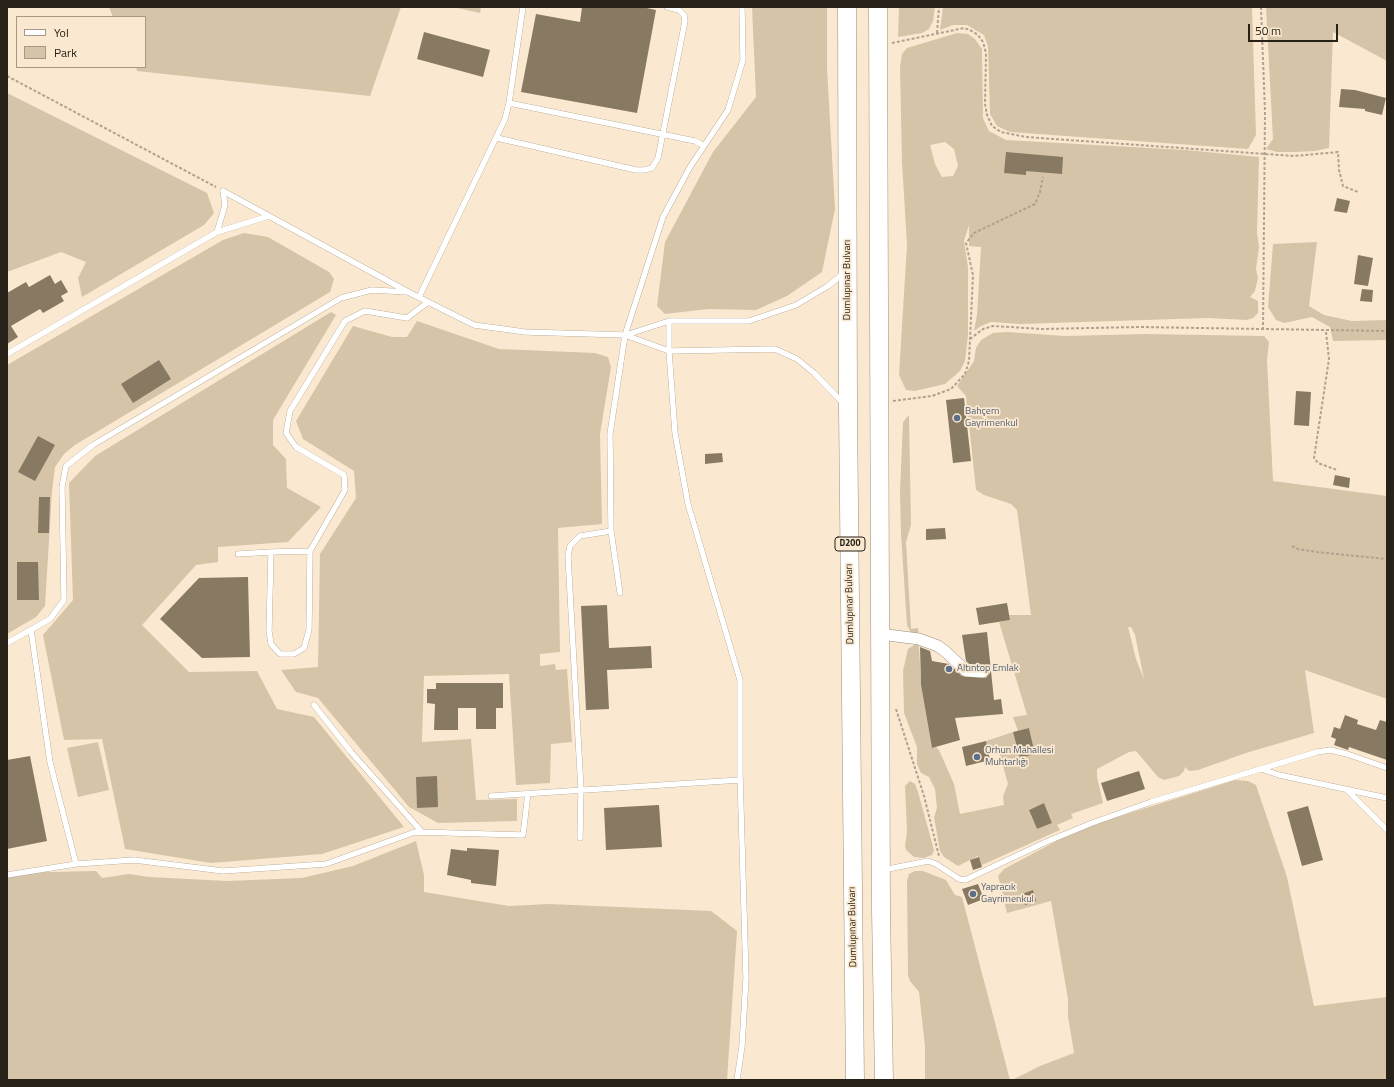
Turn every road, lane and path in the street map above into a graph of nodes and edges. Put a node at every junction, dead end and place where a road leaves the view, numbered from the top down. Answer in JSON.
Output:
{"nodes":[{"id":1,"x":523,"y":7,"type":"edge"},
{"id":2,"x":668,"y":7,"type":"edge"},
{"id":3,"x":742,"y":7,"type":"edge"},
{"id":4,"x":847,"y":7,"type":"edge"},
{"id":5,"x":878,"y":7,"type":"edge"},
{"id":6,"x":939,"y":7,"type":"edge"},
{"id":7,"x":1261,"y":7,"type":"edge"},
{"id":8,"x":937,"y":33,"type":"junction"},
{"id":9,"x":878,"y":47,"type":"junction"},
{"id":10,"x":7,"y":76,"type":"edge"},
{"id":11,"x":509,"y":103,"type":"junction"},
{"id":12,"x":662,"y":134,"type":"junction"},
{"id":13,"x":497,"y":138,"type":"junction"},
{"id":14,"x":704,"y":146,"type":"junction"},
{"id":15,"x":1264,"y":153,"type":"junction"},
{"id":16,"x":1043,"y":177,"type":"dead end"},
{"id":17,"x":223,"y":191,"type":"junction"},
{"id":18,"x":1358,"y":192,"type":"dead end"},
{"id":19,"x":269,"y":216,"type":"junction"},
{"id":20,"x":217,"y":232,"type":"junction"},
{"id":21,"x":849,"y":269,"type":"junction"},
{"id":22,"x":410,"y":293,"type":"junction"},
{"id":23,"x":419,"y":297,"type":"junction"},
{"id":24,"x":428,"y":302,"type":"junction"},
{"id":25,"x":669,"y":321,"type":"junction"},
{"id":26,"x":1263,"y":329,"type":"junction"},
{"id":27,"x":1326,"y":331,"type":"junction"},
{"id":28,"x":1387,"y":331,"type":"edge"},
{"id":29,"x":625,"y":335,"type":"junction"},
{"id":30,"x":970,"y":340,"type":"junction"},
{"id":31,"x":669,"y":351,"type":"junction"},
{"id":32,"x":7,"y":354,"type":"edge"},
{"id":33,"x":880,"y":402,"type":"junction"},
{"id":34,"x":848,"y":409,"type":"junction"},
{"id":35,"x":1337,"y":470,"type":"dead end"},
{"id":36,"x":611,"y":532,"type":"junction"},
{"id":37,"x":1292,"y":546,"type":"dead end"},
{"id":38,"x":310,"y":551,"type":"junction"},
{"id":39,"x":271,"y":552,"type":"junction"},
{"id":40,"x":238,"y":554,"type":"dead end"},
{"id":41,"x":1387,"y":559,"type":"edge"},
{"id":42,"x":620,"y":593,"type":"dead end"},
{"id":43,"x":31,"y":630,"type":"junction"},
{"id":44,"x":880,"y":634,"type":"junction"},
{"id":45,"x":7,"y":643,"type":"edge"},
{"id":46,"x":983,"y":672,"type":"dead end"},
{"id":47,"x":894,"y":704,"type":"dead end"},
{"id":48,"x":314,"y":705,"type":"dead end"},
{"id":49,"x":1261,"y":768,"type":"junction"},
{"id":50,"x":1387,"y":768,"type":"edge"},
{"id":51,"x":740,"y":780,"type":"junction"},
{"id":52,"x":581,"y":790,"type":"junction"},
{"id":53,"x":1347,"y":790,"type":"junction"},
{"id":54,"x":528,"y":793,"type":"junction"},
{"id":55,"x":491,"y":796,"type":"dead end"},
{"id":56,"x":1387,"y":798,"type":"edge"},
{"id":57,"x":1387,"y":830,"type":"edge"},
{"id":58,"x":422,"y":832,"type":"junction"},
{"id":59,"x":580,"y":838,"type":"dead end"},
{"id":60,"x":76,"y":864,"type":"junction"},
{"id":61,"x":881,"y":870,"type":"junction"},
{"id":62,"x":945,"y":870,"type":"junction"},
{"id":63,"x":7,"y":875,"type":"edge"},
{"id":64,"x":737,"y":1080,"type":"edge"},
{"id":65,"x":855,"y":1080,"type":"edge"},
{"id":66,"x":884,"y":1080,"type":"edge"}],
"edges":[{"from":1,"to":11,"type":"lane"},
{"from":2,"to":12,"type":"lane"},
{"from":3,"to":14,"type":"lane"},
{"from":4,"to":21,"type":"highway","name":"Dumlupınar Bulvarı","number":"D200"},
{"from":5,"to":9,"type":"highway"},
{"from":6,"to":8,"type":"path"},
{"from":7,"to":15,"type":"path"},
{"from":8,"to":9,"type":"path"},
{"from":8,"to":15,"type":"path"},
{"from":9,"to":33,"type":"highway"},
{"from":10,"to":17,"type":"path"},
{"from":11,"to":12,"type":"lane"},
{"from":11,"to":13,"type":"lane"},
{"from":12,"to":13,"type":"lane"},
{"from":12,"to":14,"type":"lane"},
{"from":13,"to":23,"type":"lane"},
{"from":14,"to":29,"type":"lane"},
{"from":15,"to":18,"type":"path"},
{"from":15,"to":26,"type":"path"},
{"from":16,"to":30,"type":"path"},
{"from":17,"to":19,"type":"lane"},
{"from":17,"to":20,"type":"lane"},
{"from":19,"to":20,"type":"lane"},
{"from":19,"to":22,"type":"lane"},
{"from":20,"to":32,"type":"lane"},
{"from":21,"to":25,"type":"lane"},
{"from":21,"to":34,"type":"highway","name":"Dumlupınar Bulvarı","number":"D200"},
{"from":22,"to":23,"type":"lane"},
{"from":22,"to":43,"type":"lane"},
{"from":23,"to":24,"type":"lane"},
{"from":24,"to":29,"type":"lane"},
{"from":24,"to":38,"type":"lane"},
{"from":25,"to":29,"type":"lane"},
{"from":25,"to":31,"type":"lane"},
{"from":26,"to":27,"type":"path"},
{"from":26,"to":30,"type":"path"},
{"from":27,"to":28,"type":"path"},
{"from":27,"to":35,"type":"path"},
{"from":29,"to":31,"type":"lane"},
{"from":29,"to":36,"type":"lane"},
{"from":30,"to":33,"type":"path"},
{"from":31,"to":34,"type":"lane"},
{"from":31,"to":51,"type":"lane"},
{"from":33,"to":44,"type":"highway"},
{"from":34,"to":65,"type":"highway","name":"Dumlupınar Bulvarı","number":"D200"},
{"from":36,"to":42,"type":"lane"},
{"from":36,"to":52,"type":"lane"},
{"from":37,"to":41,"type":"path"},
{"from":38,"to":39,"type":"lane"},
{"from":38,"to":39,"type":"lane"},
{"from":39,"to":40,"type":"lane"},
{"from":43,"to":45,"type":"lane"},
{"from":43,"to":60,"type":"lane"},
{"from":44,"to":46,"type":"street"},
{"from":44,"to":61,"type":"highway"},
{"from":47,"to":62,"type":"path"},
{"from":48,"to":58,"type":"lane"},
{"from":49,"to":50,"type":"lane"},
{"from":49,"to":53,"type":"lane"},
{"from":49,"to":62,"type":"lane"},
{"from":51,"to":52,"type":"lane"},
{"from":51,"to":64,"type":"lane"},
{"from":52,"to":54,"type":"lane"},
{"from":52,"to":59,"type":"lane"},
{"from":53,"to":56,"type":"lane"},
{"from":53,"to":57,"type":"lane"},
{"from":54,"to":55,"type":"lane"},
{"from":54,"to":58,"type":"lane"},
{"from":58,"to":60,"type":"lane"},
{"from":60,"to":63,"type":"lane"},
{"from":61,"to":62,"type":"lane"},
{"from":61,"to":66,"type":"highway"}]}
